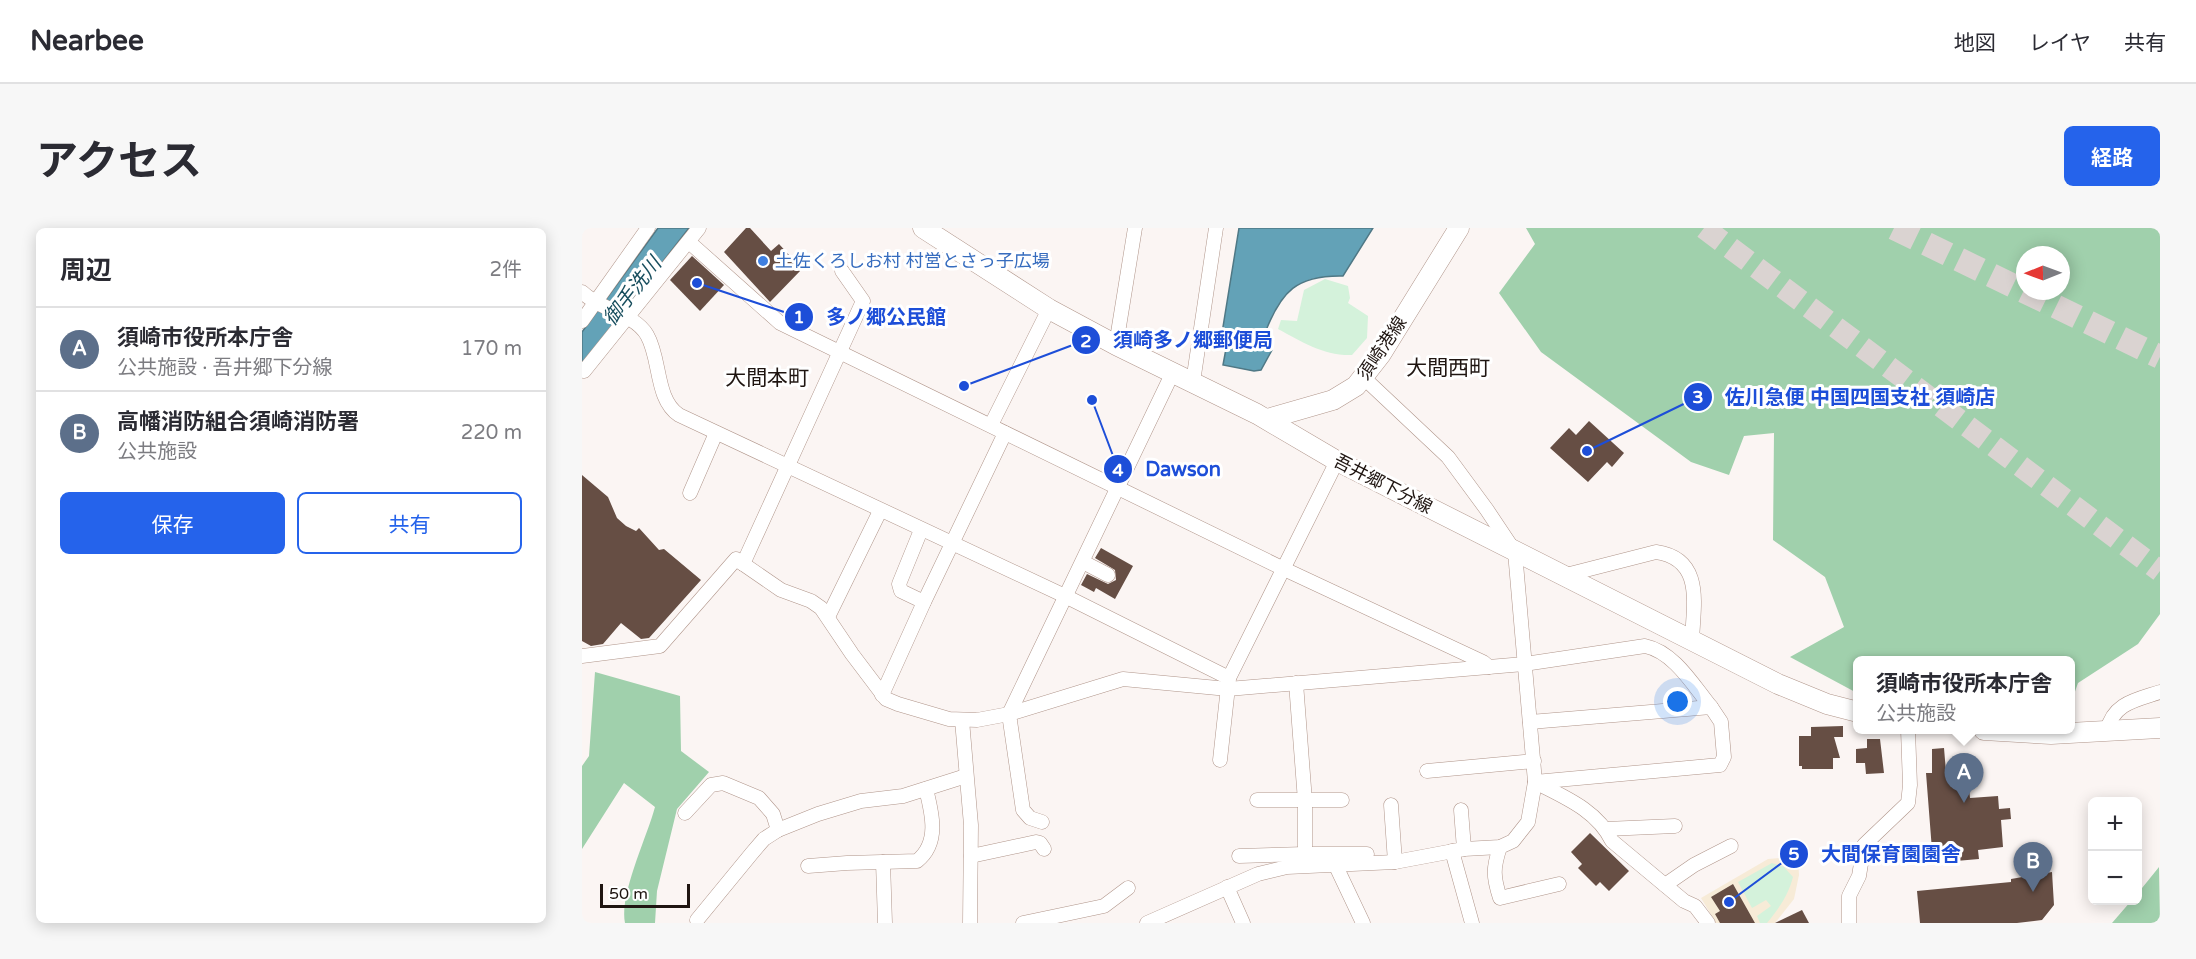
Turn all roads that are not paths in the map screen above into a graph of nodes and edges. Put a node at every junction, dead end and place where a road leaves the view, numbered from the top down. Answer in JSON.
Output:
{"nodes":[{"id":1,"x":648,"y":228,"type":"edge"},
{"id":2,"x":699,"y":228,"type":"edge"},
{"id":3,"x":923,"y":228,"type":"edge"},
{"id":4,"x":1134,"y":228,"type":"edge"},
{"id":5,"x":1216,"y":228,"type":"edge"},
{"id":6,"x":1459,"y":228,"type":"edge"},
{"id":7,"x":688,"y":242,"type":"junction"},
{"id":8,"x":842,"y":270,"type":"dead end"},
{"id":9,"x":582,"y":292,"type":"edge"},
{"id":10,"x":597,"y":304,"type":"junction"},
{"id":11,"x":1049,"y":309,"type":"junction"},
{"id":12,"x":624,"y":317,"type":"junction"},
{"id":13,"x":582,"y":321,"type":"edge"},
{"id":14,"x":1116,"y":345,"type":"junction"},
{"id":15,"x":841,"y":352,"type":"junction"},
{"id":16,"x":584,"y":371,"type":"dead end"},
{"id":17,"x":1173,"y":372,"type":"junction"},
{"id":18,"x":1364,"y":378,"type":"junction"},
{"id":19,"x":1193,"y":382,"type":"junction"},
{"id":20,"x":1266,"y":419,"type":"junction"},
{"id":21,"x":991,"y":425,"type":"junction"},
{"id":22,"x":716,"y":433,"type":"junction"},
{"id":23,"x":1005,"y":433,"type":"junction"},
{"id":24,"x":1337,"y":461,"type":"junction"},
{"id":25,"x":788,"y":466,"type":"junction"},
{"id":26,"x":1119,"y":487,"type":"junction"},
{"id":27,"x":690,"y":493,"type":"dead end"},
{"id":28,"x":880,"y":511,"type":"junction"},
{"id":29,"x":921,"y":530,"type":"junction"},
{"id":30,"x":952,"y":544,"type":"junction"},
{"id":31,"x":1515,"y":552,"type":"junction"},
{"id":32,"x":1083,"y":561,"type":"junction"},
{"id":33,"x":743,"y":564,"type":"junction"},
{"id":34,"x":1284,"y":569,"type":"junction"},
{"id":35,"x":1108,"y":575,"type":"dead end"},
{"id":36,"x":1562,"y":576,"type":"junction"},
{"id":37,"x":1065,"y":596,"type":"junction"},
{"id":38,"x":924,"y":602,"type":"junction"},
{"id":39,"x":828,"y":616,"type":"junction"},
{"id":40,"x":1692,"y":642,"type":"junction"},
{"id":41,"x":582,"y":656,"type":"edge"},
{"id":42,"x":1524,"y":664,"type":"junction"},
{"id":43,"x":1489,"y":667,"type":"junction"},
{"id":44,"x":1229,"y":683,"type":"junction"},
{"id":45,"x":1296,"y":683,"type":"junction"},
{"id":46,"x":2160,"y":692,"type":"edge"},
{"id":47,"x":882,"y":694,"type":"junction"},
{"id":48,"x":1711,"y":706,"type":"junction"},
{"id":49,"x":1853,"y":711,"type":"edge"},
{"id":50,"x":1009,"y":714,"type":"junction"},
{"id":51,"x":962,"y":720,"type":"junction"},
{"id":52,"x":1530,"y":722,"type":"junction"},
{"id":53,"x":2160,"y":728,"type":"edge"},
{"id":54,"x":2107,"y":731,"type":"junction"},
{"id":55,"x":2075,"y":733,"type":"edge"},
{"id":56,"x":1908,"y":734,"type":"edge"},
{"id":57,"x":1220,"y":760,"type":"dead end"},
{"id":58,"x":1534,"y":761,"type":"junction"},
{"id":59,"x":1427,"y":771,"type":"dead end"},
{"id":60,"x":966,"y":776,"type":"junction"},
{"id":61,"x":1535,"y":782,"type":"junction"},
{"id":62,"x":926,"y":789,"type":"junction"},
{"id":63,"x":1257,"y":800,"type":"dead end"},
{"id":64,"x":1342,"y":800,"type":"dead end"},
{"id":65,"x":1305,"y":801,"type":"junction"},
{"id":66,"x":1391,"y":805,"type":"dead end"},
{"id":67,"x":1461,"y":810,"type":"dead end"},
{"id":68,"x":685,"y":813,"type":"dead end"},
{"id":69,"x":1042,"y":822,"type":"dead end"},
{"id":70,"x":1675,"y":826,"type":"dead end"},
{"id":71,"x":1606,"y":829,"type":"junction"},
{"id":72,"x":778,"y":830,"type":"junction"},
{"id":73,"x":1731,"y":846,"type":"dead end"},
{"id":74,"x":1500,"y":847,"type":"junction"},
{"id":75,"x":1044,"y":849,"type":"dead end"},
{"id":76,"x":1458,"y":850,"type":"junction"},
{"id":77,"x":1305,"y":854,"type":"junction"},
{"id":78,"x":971,"y":856,"type":"junction"},
{"id":79,"x":1239,"y":856,"type":"dead end"},
{"id":80,"x":1394,"y":858,"type":"junction"},
{"id":81,"x":883,"y":862,"type":"junction"},
{"id":82,"x":1335,"y":864,"type":"junction"},
{"id":83,"x":808,"y":866,"type":"dead end"},
{"id":84,"x":1559,"y":884,"type":"dead end"},
{"id":85,"x":1665,"y":885,"type":"junction"},
{"id":86,"x":1227,"y":887,"type":"junction"},
{"id":87,"x":1128,"y":888,"type":"dead end"},
{"id":88,"x":1165,"y":919,"type":"edge"},
{"id":89,"x":697,"y":920,"type":"dead end"},
{"id":90,"x":885,"y":923,"type":"edge"},
{"id":91,"x":970,"y":923,"type":"edge"},
{"id":92,"x":1023,"y":923,"type":"edge"},
{"id":93,"x":1147,"y":923,"type":"edge"},
{"id":94,"x":1243,"y":923,"type":"edge"},
{"id":95,"x":1363,"y":923,"type":"edge"},
{"id":96,"x":1472,"y":923,"type":"edge"},
{"id":97,"x":1708,"y":923,"type":"edge"},
{"id":98,"x":1849,"y":923,"type":"edge"}],
"edges":[{"from":1,"to":10,"type":"street"},
{"from":2,"to":7,"type":"street"},
{"from":3,"to":11,"type":"main road","name":"吾井郷下分線"},
{"from":4,"to":14,"type":"street"},
{"from":5,"to":19,"type":"street"},
{"from":6,"to":18,"type":"main road","name":"須崎港線"},
{"from":7,"to":12,"type":"street"},
{"from":7,"to":15,"type":"street"},
{"from":8,"to":15,"type":"street"},
{"from":9,"to":10,"type":"street"},
{"from":10,"to":12,"type":"street"},
{"from":10,"to":13,"type":"street"},
{"from":11,"to":14,"type":"main road","name":"吾井郷下分線"},
{"from":11,"to":21,"type":"street"},
{"from":12,"to":16,"type":"street"},
{"from":12,"to":22,"type":"street"},
{"from":14,"to":17,"type":"main road","name":"吾井郷下分線"},
{"from":15,"to":21,"type":"street"},
{"from":15,"to":25,"type":"street"},
{"from":17,"to":19,"type":"main road","name":"吾井郷下分線"},
{"from":17,"to":26,"type":"street"},
{"from":18,"to":20,"type":"main road","name":"須崎港線"},
{"from":18,"to":31,"type":"street"},
{"from":19,"to":20,"type":"main road","name":"吾井郷下分線"},
{"from":20,"to":24,"type":"main road","name":"吾井郷下分線"},
{"from":21,"to":23,"type":"street"},
{"from":22,"to":25,"type":"street"},
{"from":22,"to":27,"type":"street"},
{"from":23,"to":26,"type":"street"},
{"from":23,"to":30,"type":"street"},
{"from":24,"to":31,"type":"main road","name":"吾井郷下分線"},
{"from":24,"to":34,"type":"street"},
{"from":25,"to":28,"type":"street"},
{"from":25,"to":33,"type":"street"},
{"from":26,"to":32,"type":"street"},
{"from":26,"to":34,"type":"street"},
{"from":28,"to":29,"type":"street"},
{"from":28,"to":39,"type":"street"},
{"from":29,"to":30,"type":"street"},
{"from":29,"to":38,"type":"street"},
{"from":30,"to":37,"type":"street"},
{"from":30,"to":38,"type":"street"},
{"from":31,"to":36,"type":"main road","name":"吾井郷下分線"},
{"from":31,"to":42,"type":"street"},
{"from":32,"to":35,"type":"street"},
{"from":32,"to":37,"type":"street"},
{"from":33,"to":39,"type":"street"},
{"from":33,"to":41,"type":"street"},
{"from":34,"to":43,"type":"street"},
{"from":34,"to":44,"type":"street"},
{"from":36,"to":40,"type":"main road","name":"吾井郷下分線"},
{"from":36,"to":40,"type":"street"},
{"from":37,"to":44,"type":"street"},
{"from":37,"to":50,"type":"street"},
{"from":38,"to":47,"type":"street"},
{"from":39,"to":47,"type":"street"},
{"from":40,"to":49,"type":"main road","name":"吾井郷下分線"},
{"from":42,"to":43,"type":"street"},
{"from":42,"to":48,"type":"street"},
{"from":42,"to":52,"type":"street"},
{"from":43,"to":45,"type":"street"},
{"from":44,"to":45,"type":"street"},
{"from":44,"to":50,"type":"street"},
{"from":44,"to":57,"type":"street"},
{"from":45,"to":65,"type":"street"},
{"from":46,"to":54,"type":"street"},
{"from":47,"to":51,"type":"street"},
{"from":48,"to":52,"type":"street"},
{"from":48,"to":61,"type":"street"},
{"from":50,"to":51,"type":"street"},
{"from":50,"to":69,"type":"street"},
{"from":51,"to":60,"type":"street"},
{"from":52,"to":58,"type":"street"},
{"from":53,"to":54,"type":"main road"},
{"from":54,"to":55,"type":"main road"},
{"from":56,"to":98,"type":"street"},
{"from":58,"to":59,"type":"street"},
{"from":58,"to":61,"type":"street"},
{"from":60,"to":62,"type":"street"},
{"from":60,"to":78,"type":"street"},
{"from":61,"to":71,"type":"street"},
{"from":61,"to":74,"type":"street"},
{"from":62,"to":72,"type":"street"},
{"from":62,"to":81,"type":"street"},
{"from":63,"to":65,"type":"street"},
{"from":64,"to":65,"type":"street"},
{"from":65,"to":77,"type":"street"},
{"from":66,"to":80,"type":"street"},
{"from":67,"to":76,"type":"street"},
{"from":68,"to":72,"type":"street"},
{"from":70,"to":71,"type":"street"},
{"from":71,"to":85,"type":"street"},
{"from":72,"to":89,"type":"street"},
{"from":73,"to":85,"type":"street"},
{"from":74,"to":76,"type":"street"},
{"from":74,"to":84,"type":"street"},
{"from":75,"to":78,"type":"street"},
{"from":76,"to":80,"type":"street"},
{"from":76,"to":96,"type":"street"},
{"from":77,"to":79,"type":"street"},
{"from":77,"to":80,"type":"street"},
{"from":78,"to":91,"type":"street"},
{"from":80,"to":82,"type":"street"},
{"from":81,"to":83,"type":"street"},
{"from":81,"to":90,"type":"street"},
{"from":82,"to":86,"type":"street"},
{"from":82,"to":95,"type":"street"},
{"from":85,"to":97,"type":"street"},
{"from":86,"to":88,"type":"street"},
{"from":86,"to":94,"type":"street"},
{"from":87,"to":92,"type":"street"},
{"from":88,"to":93,"type":"street"}]}
